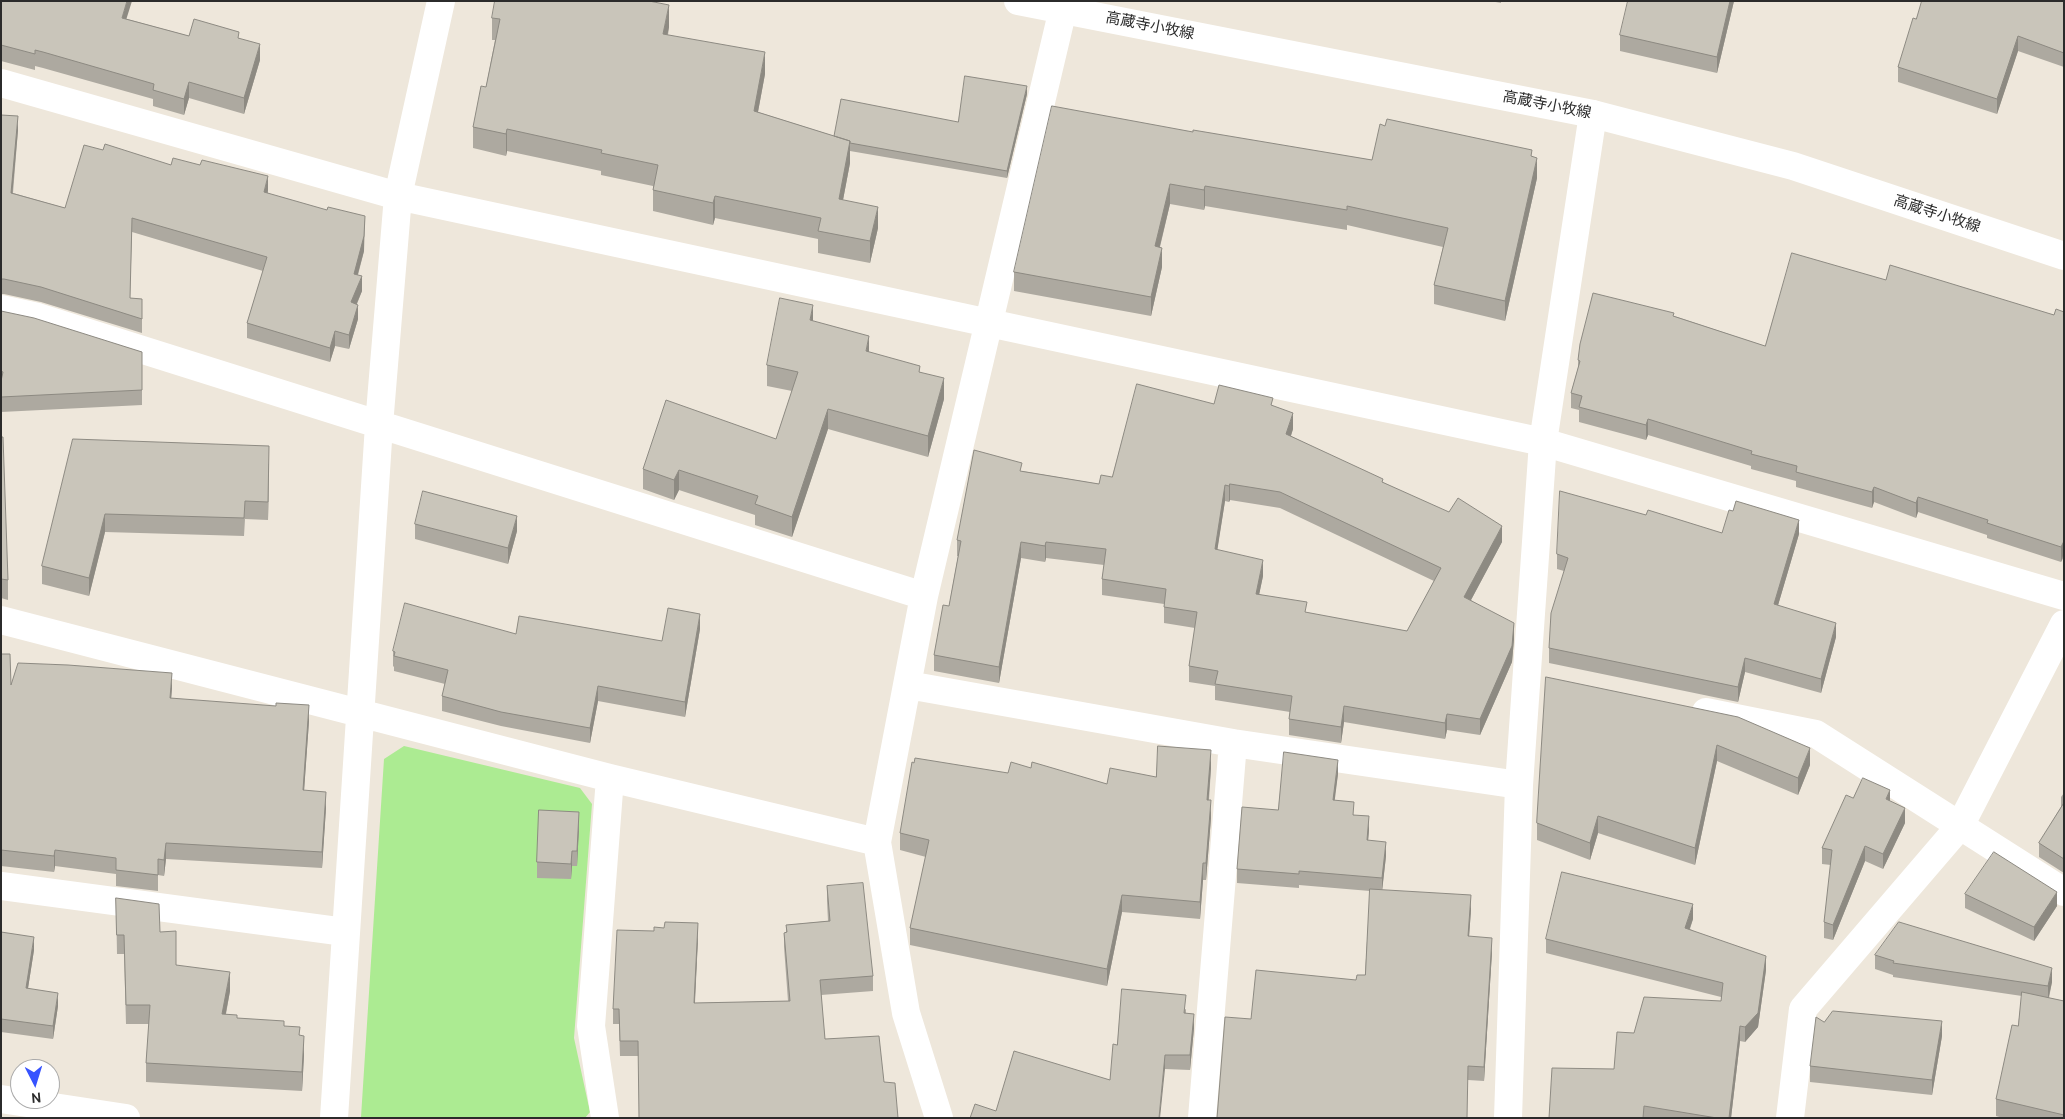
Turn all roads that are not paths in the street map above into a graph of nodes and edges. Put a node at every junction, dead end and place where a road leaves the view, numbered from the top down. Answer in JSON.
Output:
{"nodes":[{"id":1,"x":441,"y":1,"type":"edge"},
{"id":2,"x":1018,"y":1,"type":"edge"},
{"id":3,"x":1063,"y":9,"type":"junction"},
{"id":4,"x":1,"y":83,"type":"edge"},
{"id":5,"x":1593,"y":114,"type":"junction"},
{"id":6,"x":398,"y":196,"type":"junction"},
{"id":7,"x":2064,"y":256,"type":"edge"},
{"id":8,"x":1,"y":309,"type":"edge"},
{"id":9,"x":988,"y":322,"type":"junction"},
{"id":10,"x":379,"y":425,"type":"junction"},
{"id":11,"x":1543,"y":442,"type":"junction"},
{"id":12,"x":924,"y":596,"type":"junction"},
{"id":13,"x":2064,"y":596,"type":"edge"},
{"id":14,"x":1,"y":620,"type":"edge"},
{"id":15,"x":2064,"y":624,"type":"edge"},
{"id":16,"x":1526,"y":674,"type":"junction"},
{"id":17,"x":1555,"y":680,"type":"edge"},
{"id":18,"x":908,"y":685,"type":"junction"},
{"id":19,"x":1680,"y":706,"type":"edge"},
{"id":20,"x":360,"y":713,"type":"junction"},
{"id":21,"x":1233,"y":743,"type":"junction"},
{"id":22,"x":610,"y":778,"type":"junction"},
{"id":23,"x":1520,"y":785,"type":"junction"},
{"id":24,"x":1960,"y":826,"type":"junction"},
{"id":25,"x":877,"y":842,"type":"junction"},
{"id":26,"x":1,"y":886,"type":"edge"},
{"id":27,"x":2064,"y":892,"type":"edge"},
{"id":28,"x":345,"y":932,"type":"junction"},
{"id":29,"x":1,"y":1099,"type":"edge"},
{"id":30,"x":126,"y":1118,"type":"edge"},
{"id":31,"x":334,"y":1118,"type":"edge"},
{"id":32,"x":605,"y":1118,"type":"edge"},
{"id":33,"x":939,"y":1118,"type":"edge"},
{"id":34,"x":1202,"y":1118,"type":"edge"},
{"id":35,"x":1508,"y":1118,"type":"edge"},
{"id":36,"x":1790,"y":1118,"type":"edge"}],
"edges":[{"from":1,"to":6,"type":"street"},
{"from":2,"to":3,"type":"street","name":"高蔵寺小牧線"},
{"from":3,"to":5,"type":"street","name":"高蔵寺小牧線"},
{"from":3,"to":9,"type":"street"},
{"from":4,"to":6,"type":"street"},
{"from":5,"to":7,"type":"street","name":"高蔵寺小牧線"},
{"from":5,"to":11,"type":"street"},
{"from":6,"to":9,"type":"street"},
{"from":6,"to":10,"type":"street"},
{"from":8,"to":10,"type":"street"},
{"from":9,"to":11,"type":"street"},
{"from":9,"to":12,"type":"street"},
{"from":10,"to":12,"type":"street"},
{"from":10,"to":20,"type":"street"},
{"from":11,"to":13,"type":"street"},
{"from":11,"to":16,"type":"street"},
{"from":12,"to":18,"type":"street"},
{"from":14,"to":20,"type":"street"},
{"from":15,"to":24,"type":"street"},
{"from":16,"to":17,"type":"street"},
{"from":16,"to":23,"type":"street"},
{"from":18,"to":21,"type":"street"},
{"from":18,"to":25,"type":"street"},
{"from":19,"to":24,"type":"street"},
{"from":20,"to":22,"type":"street"},
{"from":20,"to":28,"type":"street"},
{"from":21,"to":23,"type":"street"},
{"from":21,"to":34,"type":"street"},
{"from":22,"to":25,"type":"street"},
{"from":22,"to":32,"type":"street"},
{"from":23,"to":35,"type":"street"},
{"from":24,"to":27,"type":"street"},
{"from":24,"to":36,"type":"street"},
{"from":25,"to":33,"type":"street"},
{"from":26,"to":28,"type":"street"},
{"from":28,"to":31,"type":"street"},
{"from":29,"to":30,"type":"street"}]}
